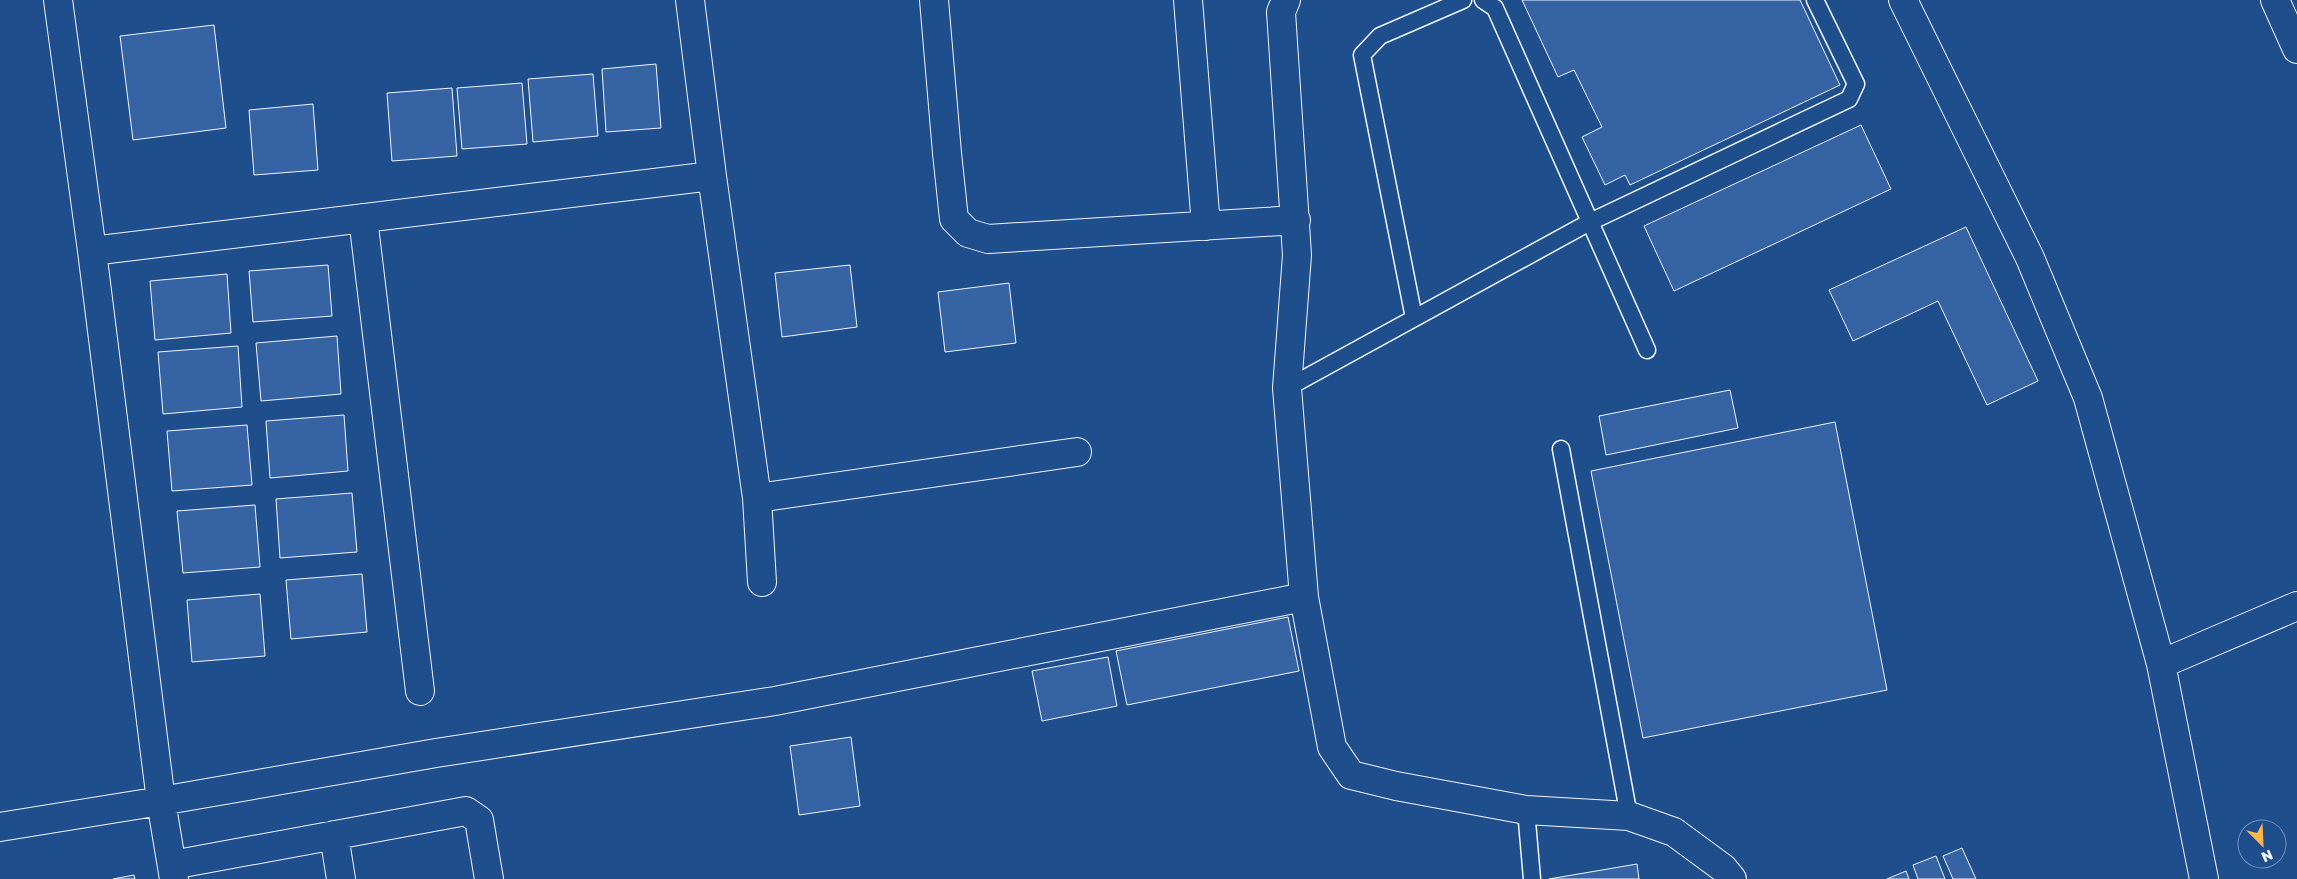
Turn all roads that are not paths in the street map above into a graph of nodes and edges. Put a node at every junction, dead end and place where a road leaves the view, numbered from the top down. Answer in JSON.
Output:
{"nodes":[{"id":1,"x":58,"y":0,"type":"edge"},
{"id":2,"x":690,"y":0,"type":"edge"},
{"id":3,"x":934,"y":0,"type":"edge"},
{"id":4,"x":1188,"y":0,"type":"edge"},
{"id":5,"x":1286,"y":0,"type":"edge"},
{"id":6,"x":1463,"y":0,"type":"edge"},
{"id":7,"x":1483,"y":0,"type":"edge"},
{"id":8,"x":1815,"y":0,"type":"edge"},
{"id":9,"x":1904,"y":0,"type":"edge"},
{"id":10,"x":2275,"y":0,"type":"edge"},
{"id":11,"x":2297,"y":49,"type":"edge"},
{"id":12,"x":712,"y":176,"type":"junction"},
{"id":13,"x":363,"y":218,"type":"junction"},
{"id":14,"x":1296,"y":220,"type":"junction"},
{"id":15,"x":1588,"y":222,"type":"junction"},
{"id":16,"x":1206,"y":226,"type":"junction"},
{"id":17,"x":92,"y":251,"type":"junction"},
{"id":18,"x":1414,"y":318,"type":"junction"},
{"id":19,"x":1647,"y":350,"type":"dead end"},
{"id":20,"x":1287,"y":388,"type":"junction"},
{"id":21,"x":1561,"y":449,"type":"dead end"},
{"id":22,"x":1077,"y":452,"type":"dead end"},
{"id":23,"x":756,"y":498,"type":"junction"},
{"id":24,"x":762,"y":582,"type":"dead end"},
{"id":25,"x":1304,"y":597,"type":"junction"},
{"id":26,"x":2297,"y":606,"type":"edge"},
{"id":27,"x":2161,"y":664,"type":"junction"},
{"id":28,"x":420,"y":691,"type":"dead end"},
{"id":29,"x":161,"y":802,"type":"junction"},
{"id":30,"x":1526,"y":810,"type":"junction"},
{"id":31,"x":1629,"y":816,"type":"junction"},
{"id":32,"x":0,"y":827,"type":"edge"},
{"id":33,"x":334,"y":835,"type":"junction"},
{"id":34,"x":173,"y":872,"type":"edge"},
{"id":35,"x":341,"y":879,"type":"edge"},
{"id":36,"x":489,"y":879,"type":"edge"},
{"id":37,"x":1532,"y":879,"type":"edge"},
{"id":38,"x":1732,"y":879,"type":"edge"},
{"id":39,"x":2204,"y":879,"type":"edge"}],
"edges":[{"from":1,"to":17,"type":"street"},
{"from":2,"to":12,"type":"street"},
{"from":3,"to":16,"type":"street"},
{"from":4,"to":16,"type":"street"},
{"from":5,"to":14,"type":"street"},
{"from":6,"to":18,"type":"lane"},
{"from":7,"to":15,"type":"lane"},
{"from":8,"to":15,"type":"lane"},
{"from":9,"to":27,"type":"street"},
{"from":10,"to":11,"type":"street"},
{"from":12,"to":13,"type":"street"},
{"from":12,"to":23,"type":"street"},
{"from":13,"to":17,"type":"street"},
{"from":13,"to":28,"type":"street"},
{"from":14,"to":16,"type":"street"},
{"from":14,"to":20,"type":"street"},
{"from":15,"to":18,"type":"lane"},
{"from":15,"to":19,"type":"lane"},
{"from":17,"to":29,"type":"street"},
{"from":18,"to":20,"type":"lane"},
{"from":20,"to":25,"type":"street"},
{"from":21,"to":31,"type":"lane"},
{"from":22,"to":23,"type":"street"},
{"from":23,"to":24,"type":"street"},
{"from":25,"to":29,"type":"street"},
{"from":25,"to":30,"type":"street"},
{"from":26,"to":27,"type":"street"},
{"from":27,"to":39,"type":"street"},
{"from":29,"to":32,"type":"street"},
{"from":29,"to":34,"type":"street"},
{"from":30,"to":31,"type":"street"},
{"from":30,"to":37,"type":"lane"},
{"from":31,"to":38,"type":"street"},
{"from":33,"to":34,"type":"street"},
{"from":33,"to":35,"type":"street"},
{"from":33,"to":36,"type":"street"}]}
